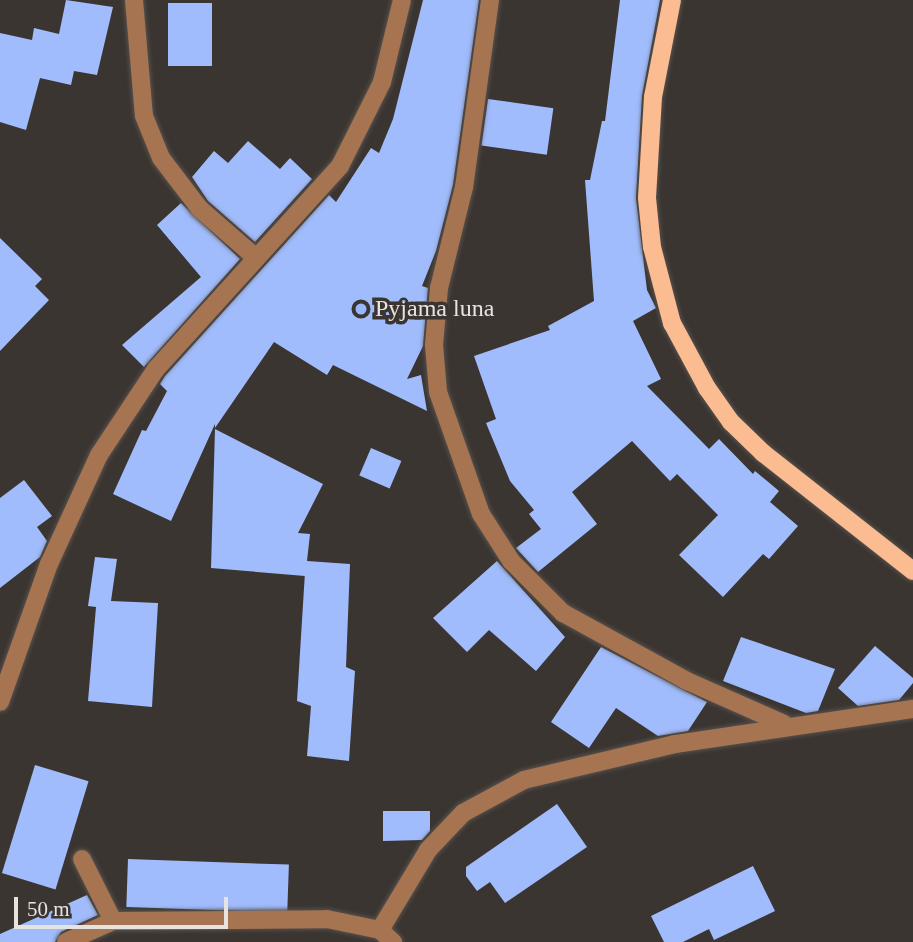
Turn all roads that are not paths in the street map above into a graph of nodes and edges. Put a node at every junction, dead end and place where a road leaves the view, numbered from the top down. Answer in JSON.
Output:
{"nodes":[{"id":1,"x":134,"y":0,"type":"edge"},
{"id":2,"x":402,"y":0,"type":"edge"},
{"id":3,"x":490,"y":0,"type":"edge"},
{"id":4,"x":672,"y":0,"type":"edge"},
{"id":5,"x":255,"y":257,"type":"junction"},
{"id":6,"x":913,"y":570,"type":"edge"},
{"id":7,"x":0,"y":702,"type":"edge"},
{"id":8,"x":913,"y":709,"type":"edge"},
{"id":9,"x":784,"y":724,"type":"junction"},
{"id":10,"x":82,"y":859,"type":"dead end"},
{"id":11,"x":113,"y":921,"type":"junction"},
{"id":12,"x":386,"y":936,"type":"edge"},
{"id":13,"x":66,"y":942,"type":"edge"}],
"edges":[{"from":1,"to":5,"type":"street"},
{"from":2,"to":5,"type":"street"},
{"from":3,"to":9,"type":"street"},
{"from":4,"to":6,"type":"main road"},
{"from":5,"to":7,"type":"street"},
{"from":8,"to":9,"type":"street"},
{"from":9,"to":12,"type":"street"},
{"from":10,"to":11,"type":"street"},
{"from":11,"to":12,"type":"street"},
{"from":11,"to":13,"type":"street"}]}
